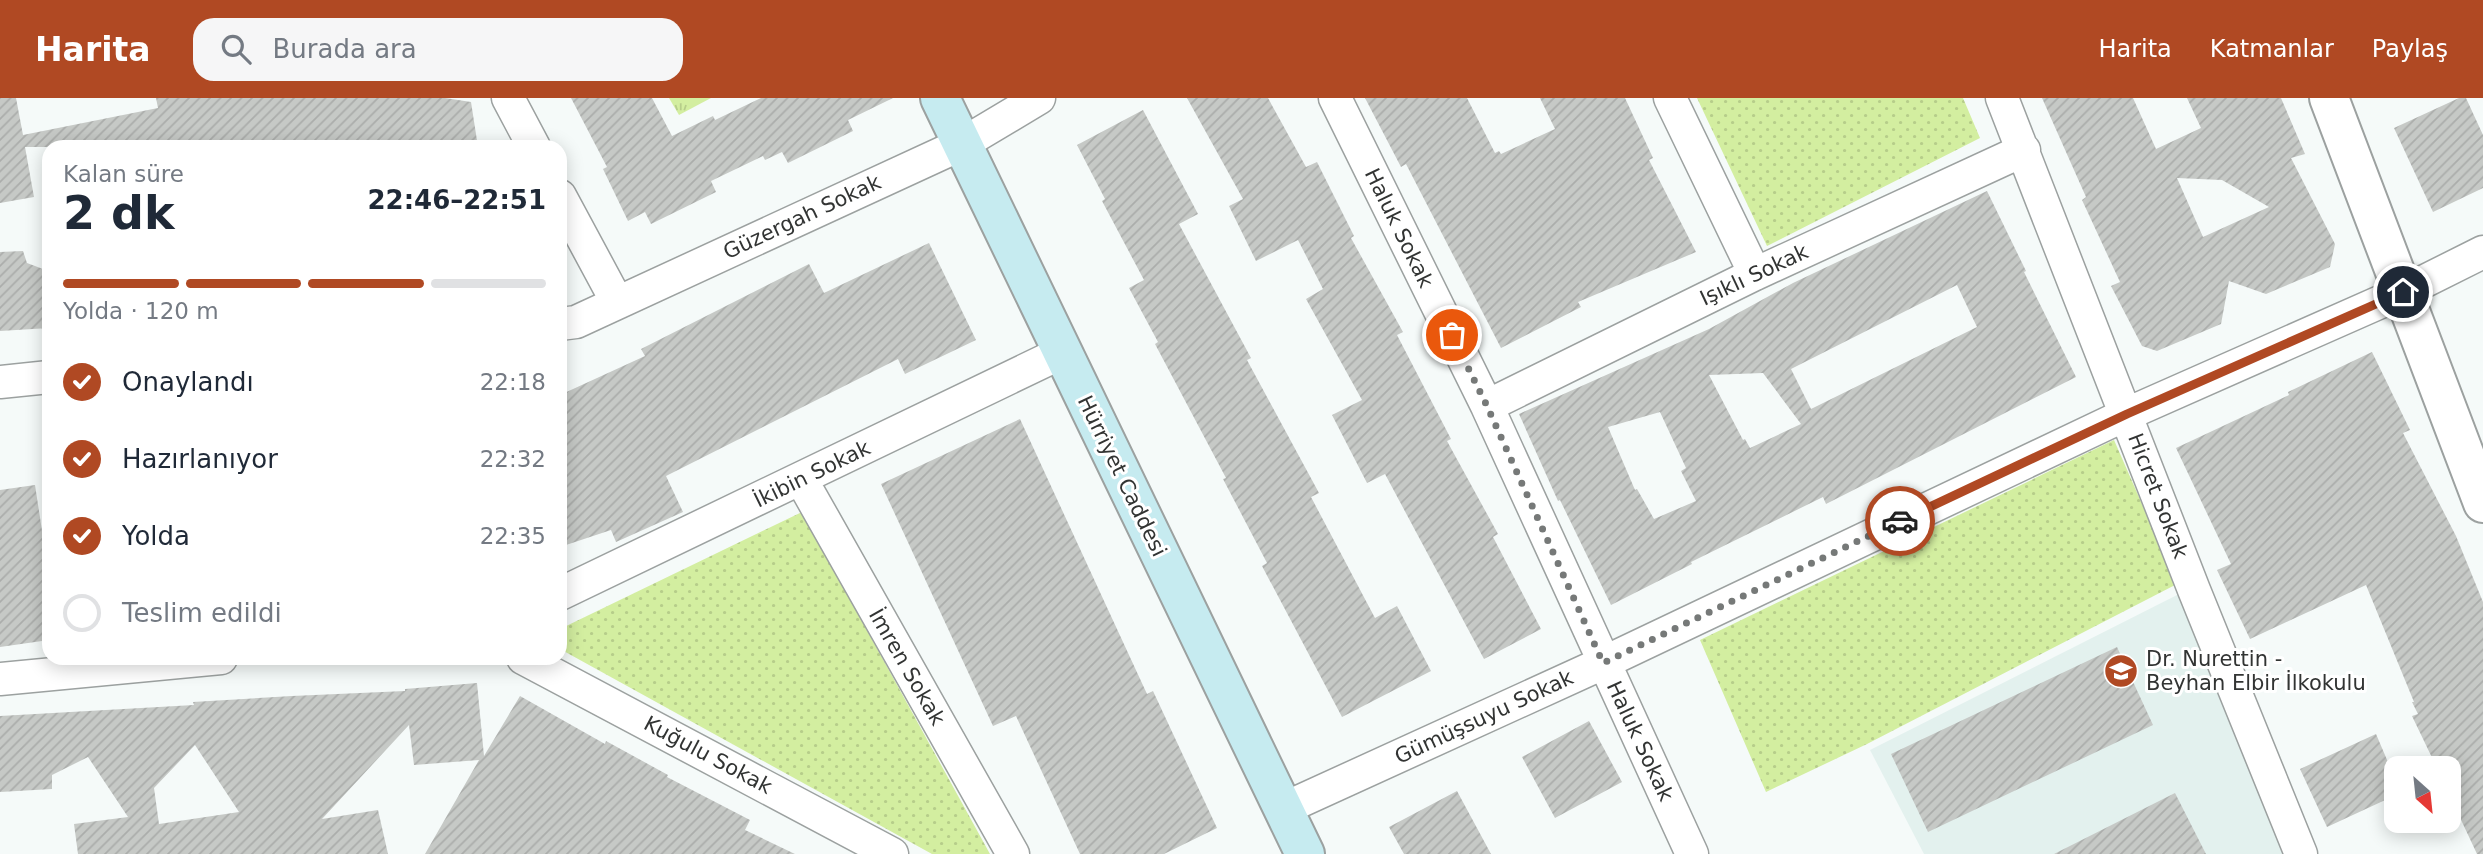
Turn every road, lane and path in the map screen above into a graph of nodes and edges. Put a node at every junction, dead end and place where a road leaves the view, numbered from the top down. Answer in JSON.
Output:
{"nodes":[{"id":1,"x":508,"y":98,"type":"edge"},
{"id":2,"x":940,"y":98,"type":"edge"},
{"id":3,"x":1039,"y":98,"type":"edge"},
{"id":4,"x":1335,"y":98,"type":"edge"},
{"id":5,"x":1670,"y":98,"type":"edge"},
{"id":6,"x":2002,"y":98,"type":"edge"},
{"id":7,"x":2329,"y":98,"type":"edge"},
{"id":8,"x":530,"y":140,"type":"edge"},
{"id":9,"x":962,"y":144,"type":"junction"},
{"id":10,"x":2024,"y":150,"type":"junction"},
{"id":11,"x":567,"y":209,"type":"edge"},
{"id":12,"x":2483,"y":252,"type":"edge"},
{"id":13,"x":1755,"y":274,"type":"junction"},
{"id":14,"x":2403,"y":292,"type":"junction"},
{"id":15,"x":617,"y":302,"type":"junction"},
{"id":16,"x":567,"y":323,"type":"edge"},
{"id":17,"x":1063,"y":352,"type":"junction"},
{"id":18,"x":42,"y":378,"type":"edge"},
{"id":19,"x":5,"y":381,"type":"edge"},
{"id":20,"x":42,"y":398,"type":"edge"},
{"id":21,"x":1487,"y":406,"type":"junction"},
{"id":22,"x":2127,"y":414,"type":"junction"},
{"id":23,"x":801,"y":480,"type":"junction"},
{"id":24,"x":2483,"y":503,"type":"edge"},
{"id":25,"x":567,"y":591,"type":"edge"},
{"id":26,"x":1603,"y":663,"type":"junction"},
{"id":27,"x":147,"y":665,"type":"edge"},
{"id":28,"x":536,"y":665,"type":"edge"},
{"id":29,"x":0,"y":679,"type":"edge"},
{"id":30,"x":1283,"y":809,"type":"junction"},
{"id":31,"x":878,"y":850,"type":"edge"},
{"id":32,"x":1013,"y":854,"type":"edge"},
{"id":33,"x":1305,"y":854,"type":"edge"},
{"id":34,"x":1692,"y":854,"type":"edge"},
{"id":35,"x":2301,"y":854,"type":"edge"}],
"edges":[{"from":1,"to":8,"type":"street"},
{"from":2,"to":9,"type":"main road","name":"Hürriyet Caddesi"},
{"from":3,"to":9,"type":"street","name":"Güzergah Sokak"},
{"from":4,"to":21,"type":"street","name":"Haluk Sokak"},
{"from":5,"to":13,"type":"street"},
{"from":6,"to":10,"type":"street","name":"Hicret Sokak"},
{"from":7,"to":14,"type":"street"},
{"from":9,"to":15,"type":"street","name":"Güzergah Sokak"},
{"from":9,"to":17,"type":"main road","name":"Hürriyet Caddesi"},
{"from":10,"to":13,"type":"street","name":"Işıklı Sokak"},
{"from":10,"to":22,"type":"street","name":"Hicret Sokak"},
{"from":11,"to":15,"type":"street"},
{"from":12,"to":14,"type":"street","name":"Gümüşsuyu Sokak"},
{"from":13,"to":21,"type":"street","name":"Işıklı Sokak"},
{"from":14,"to":22,"type":"street","name":"Gümüşsuyu Sokak"},
{"from":14,"to":24,"type":"street"},
{"from":15,"to":16,"type":"street","name":"Güzergah Sokak"},
{"from":17,"to":23,"type":"street","name":"İkibin Sokak"},
{"from":17,"to":30,"type":"main road","name":"Hürriyet Caddesi"},
{"from":18,"to":19,"type":"street"},
{"from":19,"to":20,"type":"street"},
{"from":21,"to":26,"type":"street","name":"Haluk Sokak"},
{"from":22,"to":26,"type":"street","name":"Gümüşsuyu Sokak"},
{"from":22,"to":35,"type":"street","name":"Hicret Sokak"},
{"from":23,"to":25,"type":"street","name":"İkibin Sokak"},
{"from":23,"to":32,"type":"street","name":"İmren Sokak"},
{"from":26,"to":30,"type":"street","name":"Gümüşsuyu Sokak"},
{"from":26,"to":34,"type":"street","name":"Haluk Sokak"},
{"from":27,"to":29,"type":"street"},
{"from":28,"to":31,"type":"street","name":"Kuğulu Sokak"},
{"from":30,"to":33,"type":"main road","name":"Hürriyet Caddesi"}]}
